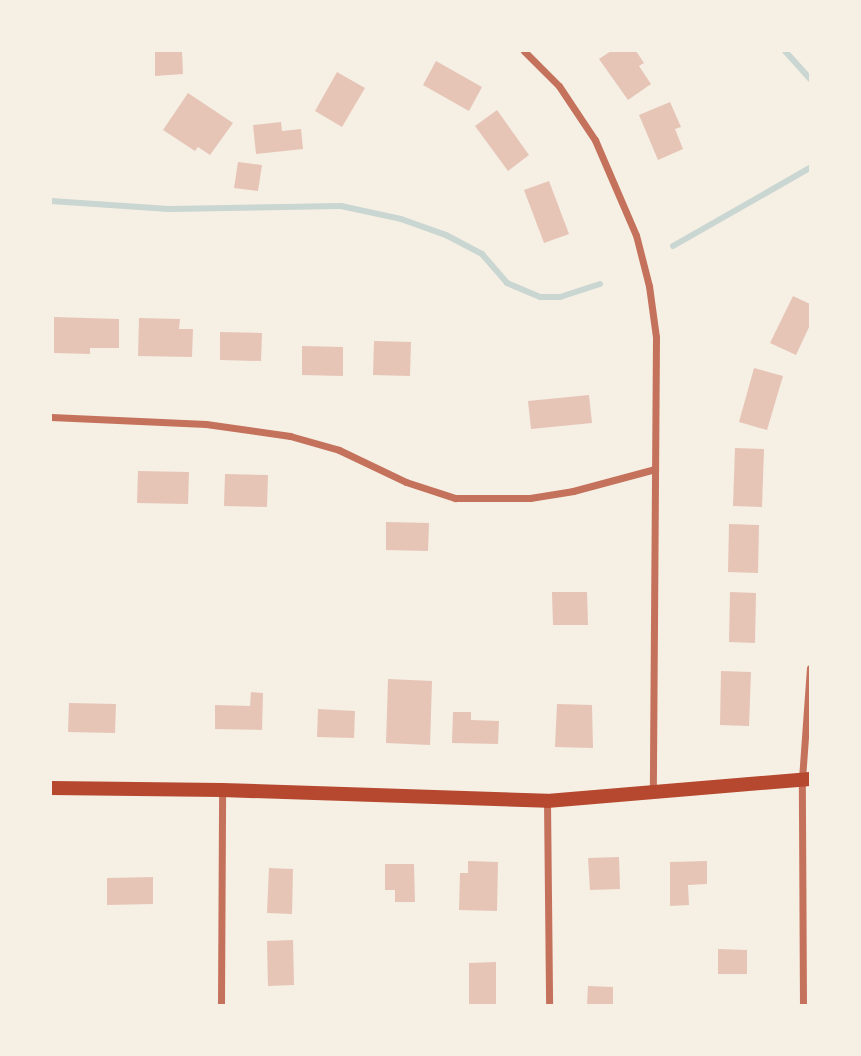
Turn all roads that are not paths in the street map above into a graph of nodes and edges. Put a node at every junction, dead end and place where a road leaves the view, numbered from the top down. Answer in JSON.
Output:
{"nodes":[{"id":1,"x":524,"y":51,"type":"edge"},
{"id":2,"x":51,"y":417,"type":"edge"},
{"id":3,"x":655,"y":469,"type":"junction"},
{"id":4,"x":810,"y":668,"type":"edge"},
{"id":5,"x":806,"y":779,"type":"edge"},
{"id":6,"x":51,"y":788,"type":"edge"},
{"id":7,"x":222,"y":790,"type":"junction"},
{"id":8,"x":653,"y":793,"type":"junction"},
{"id":9,"x":547,"y":801,"type":"junction"},
{"id":10,"x":221,"y":1005,"type":"edge"},
{"id":11,"x":549,"y":1005,"type":"edge"},
{"id":12,"x":803,"y":1005,"type":"edge"}],
"edges":[{"from":1,"to":3,"type":"street"},
{"from":2,"to":3,"type":"street"},
{"from":3,"to":8,"type":"street"},
{"from":4,"to":5,"type":"street"},
{"from":5,"to":8,"type":"main road"},
{"from":5,"to":12,"type":"street"},
{"from":6,"to":7,"type":"main road"},
{"from":7,"to":9,"type":"main road"},
{"from":7,"to":10,"type":"street"},
{"from":8,"to":9,"type":"main road"},
{"from":9,"to":11,"type":"street"}]}
